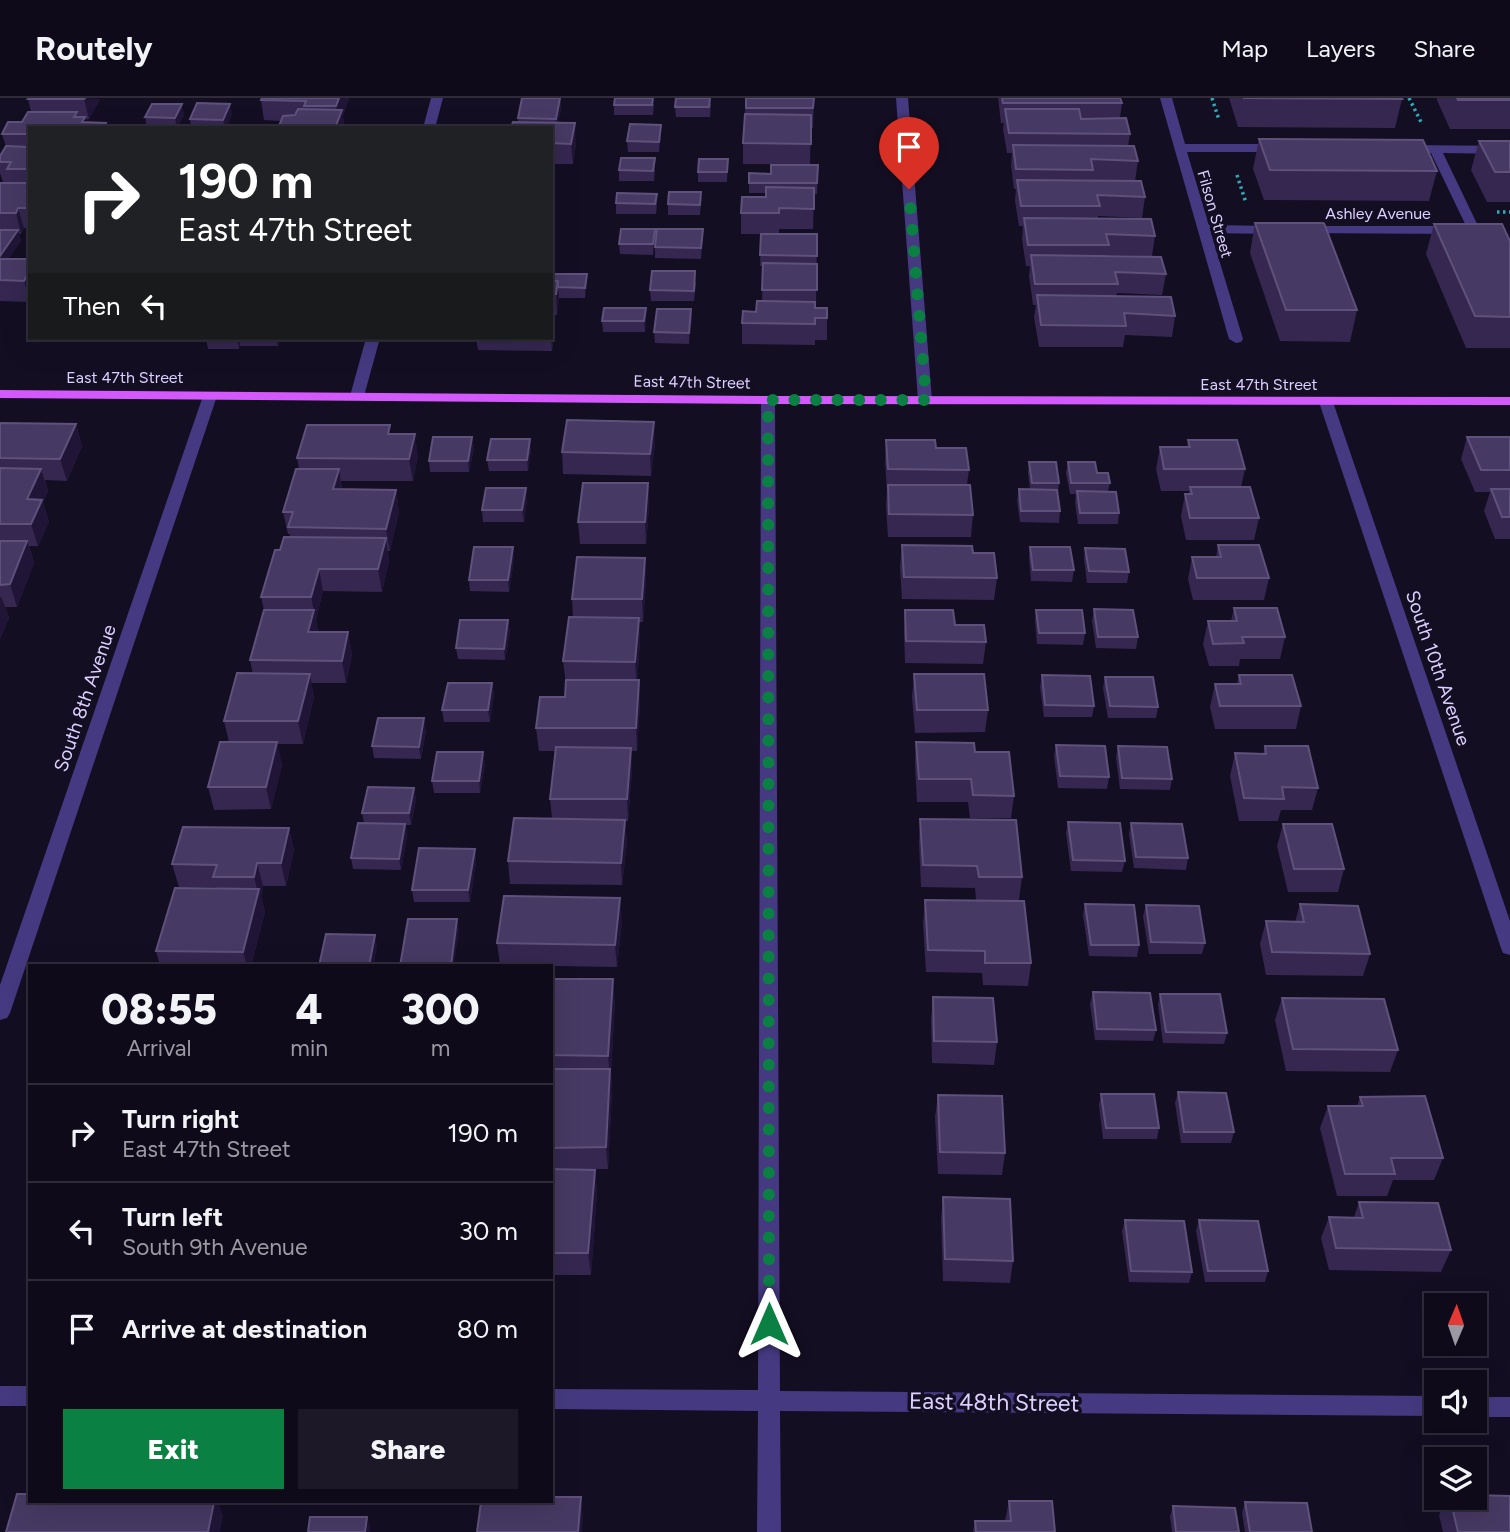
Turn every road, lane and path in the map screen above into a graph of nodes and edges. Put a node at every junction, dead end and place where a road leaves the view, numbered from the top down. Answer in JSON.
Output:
{"nodes":[{"id":1,"x":437,"y":98,"type":"edge"},
{"id":2,"x":902,"y":98,"type":"edge"},
{"id":3,"x":1166,"y":98,"type":"edge"},
{"id":4,"x":1212,"y":98,"type":"edge"},
{"id":5,"x":430,"y":126,"type":"edge"},
{"id":6,"x":1180,"y":148,"type":"junction"},
{"id":7,"x":1228,"y":148,"type":"junction"},
{"id":8,"x":1297,"y":148,"type":"edge"},
{"id":9,"x":1394,"y":149,"type":"edge"},
{"id":10,"x":1435,"y":149,"type":"junction"},
{"id":11,"x":1510,"y":150,"type":"edge"},
{"id":12,"x":1248,"y":211,"type":"dead end"},
{"id":13,"x":1465,"y":212,"type":"junction"},
{"id":14,"x":1510,"y":212,"type":"edge"},
{"id":15,"x":1203,"y":229,"type":"junction"},
{"id":16,"x":1236,"y":339,"type":"dead end"},
{"id":17,"x":372,"y":340,"type":"edge"},
{"id":18,"x":0,"y":394,"type":"edge"},
{"id":19,"x":210,"y":396,"type":"junction"},
{"id":20,"x":357,"y":396,"type":"junction"},
{"id":21,"x":768,"y":400,"type":"junction"},
{"id":22,"x":926,"y":400,"type":"junction"},
{"id":23,"x":1510,"y":401,"type":"edge"},
{"id":24,"x":1326,"y":402,"type":"junction"},
{"id":25,"x":1510,"y":948,"type":"edge"},
{"id":26,"x":0,"y":1013,"type":"edge"},
{"id":27,"x":0,"y":1396,"type":"edge"},
{"id":28,"x":28,"y":1396,"type":"edge"},
{"id":29,"x":553,"y":1399,"type":"edge"},
{"id":30,"x":769,"y":1400,"type":"junction"},
{"id":31,"x":1424,"y":1406,"type":"edge"},
{"id":32,"x":1487,"y":1407,"type":"edge"},
{"id":33,"x":1510,"y":1407,"type":"edge"},
{"id":34,"x":769,"y":1532,"type":"edge"}],
"edges":[{"from":1,"to":5,"type":"street"},
{"from":2,"to":22,"type":"street"},
{"from":3,"to":6,"type":"street","name":"Filson Street"},
{"from":4,"to":7,"type":"path"},
{"from":6,"to":7,"type":"street"},
{"from":6,"to":15,"type":"street","name":"Filson Street"},
{"from":7,"to":8,"type":"street"},
{"from":7,"to":12,"type":"path"},
{"from":9,"to":10,"type":"street"},
{"from":10,"to":11,"type":"street"},
{"from":10,"to":13,"type":"street"},
{"from":13,"to":14,"type":"path"},
{"from":13,"to":15,"type":"street","name":"Ashley Avenue"},
{"from":15,"to":16,"type":"street","name":"Filson Street"},
{"from":17,"to":20,"type":"street"},
{"from":18,"to":19,"type":"main road","name":"East 47th Street"},
{"from":19,"to":20,"type":"main road","name":"East 47th Street"},
{"from":19,"to":26,"type":"street","name":"South 8th Avenue"},
{"from":20,"to":21,"type":"main road","name":"East 47th Street"},
{"from":21,"to":22,"type":"main road","name":"East 47th Street"},
{"from":21,"to":30,"type":"street"},
{"from":22,"to":24,"type":"main road","name":"East 47th Street"},
{"from":23,"to":24,"type":"main road","name":"East 47th Street"},
{"from":24,"to":25,"type":"street","name":"South 10th Avenue"},
{"from":27,"to":28,"type":"street"},
{"from":29,"to":30,"type":"street","name":"East 48th Street"},
{"from":30,"to":31,"type":"street","name":"East 48th Street"},
{"from":30,"to":34,"type":"street"},
{"from":32,"to":33,"type":"street"}]}
